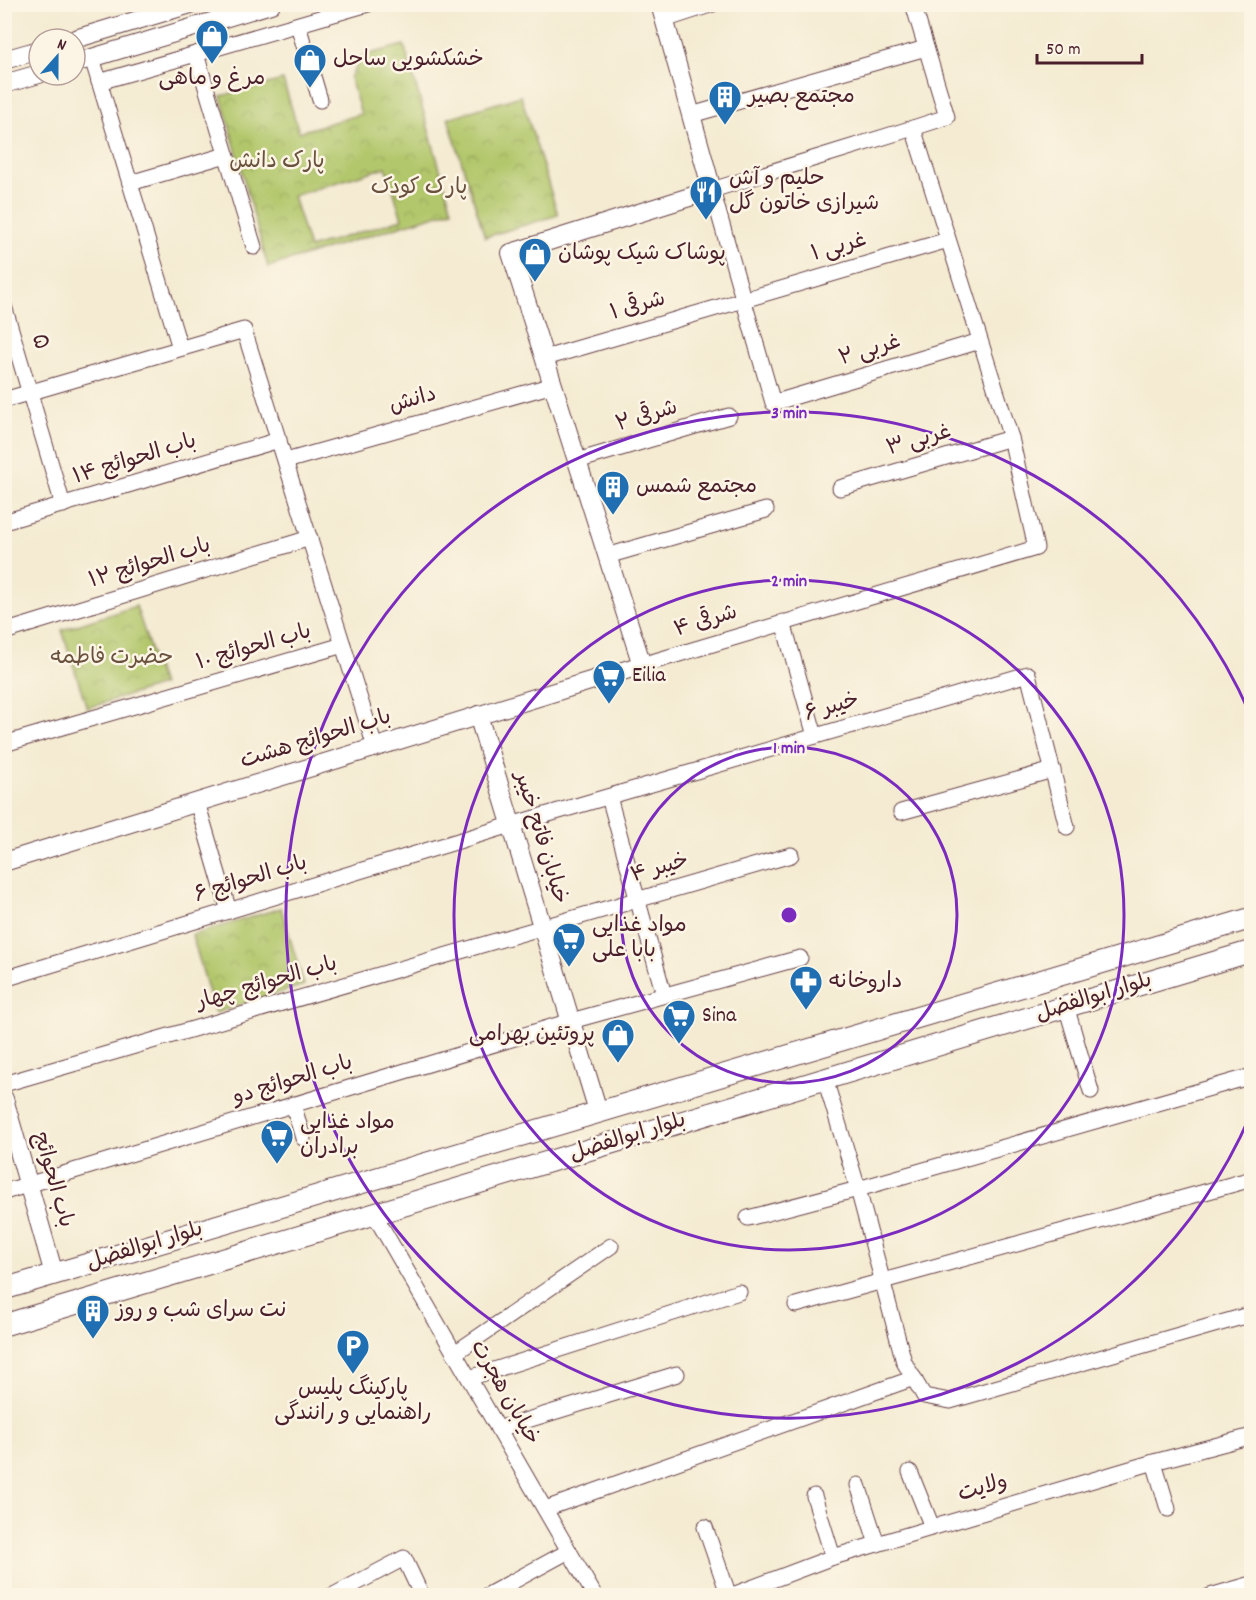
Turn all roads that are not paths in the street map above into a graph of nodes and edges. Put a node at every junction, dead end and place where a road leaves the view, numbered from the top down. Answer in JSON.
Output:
{"nodes":[{"id":1,"x":191,"y":4,"type":"edge"},
{"id":2,"x":271,"y":4,"type":"edge"},
{"id":3,"x":368,"y":4,"type":"edge"},
{"id":4,"x":713,"y":4,"type":"edge"},
{"id":5,"x":913,"y":4,"type":"edge"},
{"id":6,"x":141,"y":12,"type":"edge"},
{"id":7,"x":662,"y":12,"type":"edge"},
{"id":8,"x":298,"y":25,"type":"junction"},
{"id":9,"x":87,"y":34,"type":"edge"},
{"id":10,"x":926,"y":48,"type":"junction"},
{"id":11,"x":27,"y":53,"type":"edge"},
{"id":12,"x":196,"y":54,"type":"junction"},
{"id":13,"x":4,"y":60,"type":"edge"},
{"id":14,"x":87,"y":60,"type":"edge"},
{"id":15,"x":87,"y":66,"type":"edge"},
{"id":16,"x":27,"y":77,"type":"edge"},
{"id":17,"x":99,"y":82,"type":"junction"},
{"id":18,"x":4,"y":84,"type":"edge"},
{"id":19,"x":320,"y":100,"type":"dead end"},
{"id":20,"x":691,"y":115,"type":"junction"},
{"id":21,"x":913,"y":128,"type":"junction"},
{"id":22,"x":226,"y":155,"type":"junction"},
{"id":23,"x":130,"y":183,"type":"junction"},
{"id":24,"x":712,"y":190,"type":"junction"},
{"id":25,"x":948,"y":240,"type":"junction"},
{"id":26,"x":254,"y":247,"type":"dead end"},
{"id":27,"x":744,"y":300,"type":"junction"},
{"id":28,"x":4,"y":306,"type":"edge"},
{"id":29,"x":980,"y":341,"type":"junction"},
{"id":30,"x":180,"y":348,"type":"junction"},
{"id":31,"x":545,"y":358,"type":"junction"},
{"id":32,"x":553,"y":384,"type":"junction"},
{"id":33,"x":31,"y":392,"type":"junction"},
{"id":34,"x":4,"y":400,"type":"edge"},
{"id":35,"x":729,"y":416,"type":"dead end"},
{"id":36,"x":1011,"y":438,"type":"junction"},
{"id":37,"x":279,"y":440,"type":"junction"},
{"id":38,"x":286,"y":461,"type":"junction"},
{"id":39,"x":578,"y":461,"type":"junction"},
{"id":40,"x":840,"y":488,"type":"dead end"},
{"id":41,"x":63,"y":505,"type":"junction"},
{"id":42,"x":766,"y":510,"type":"dead end"},
{"id":43,"x":4,"y":522,"type":"edge"},
{"id":44,"x":310,"y":538,"type":"junction"},
{"id":45,"x":608,"y":556,"type":"junction"},
{"id":46,"x":783,"y":622,"type":"junction"},
{"id":47,"x":4,"y":632,"type":"edge"},
{"id":48,"x":343,"y":645,"type":"junction"},
{"id":49,"x":642,"y":665,"type":"junction"},
{"id":50,"x":478,"y":715,"type":"junction"},
{"id":51,"x":815,"y":736,"type":"junction"},
{"id":52,"x":4,"y":744,"type":"edge"},
{"id":53,"x":375,"y":747,"type":"junction"},
{"id":54,"x":1053,"y":770,"type":"junction"},
{"id":55,"x":609,"y":797,"type":"junction"},
{"id":56,"x":197,"y":802,"type":"junction"},
{"id":57,"x":901,"y":812,"type":"dead end"},
{"id":58,"x":511,"y":825,"type":"junction"},
{"id":59,"x":1067,"y":827,"type":"dead end"},
{"id":60,"x":790,"y":855,"type":"dead end"},
{"id":61,"x":4,"y":862,"type":"edge"},
{"id":62,"x":637,"y":899,"type":"junction"},
{"id":63,"x":229,"y":911,"type":"junction"},
{"id":64,"x":1251,"y":918,"type":"edge"},
{"id":65,"x":542,"y":926,"type":"junction"},
{"id":66,"x":1251,"y":951,"type":"edge"},
{"id":67,"x":800,"y":958,"type":"dead end"},
{"id":68,"x":4,"y":979,"type":"edge"},
{"id":69,"x":1006,"y":991,"type":"junction"},
{"id":70,"x":664,"y":995,"type":"junction"},
{"id":71,"x":1066,"y":1006,"type":"junction"},
{"id":72,"x":571,"y":1021,"type":"junction"},
{"id":73,"x":1015,"y":1022,"type":"junction"},
{"id":74,"x":1251,"y":1076,"type":"edge"},
{"id":75,"x":825,"y":1079,"type":"junction"},
{"id":76,"x":4,"y":1084,"type":"edge"},
{"id":77,"x":1091,"y":1090,"type":"dead end"},
{"id":78,"x":4,"y":1099,"type":"edge"},
{"id":79,"x":293,"y":1104,"type":"junction"},
{"id":80,"x":598,"y":1112,"type":"junction"},
{"id":81,"x":303,"y":1138,"type":"dead end"},
{"id":82,"x":1251,"y":1179,"type":"edge"},
{"id":83,"x":28,"y":1184,"type":"junction"},
{"id":84,"x":858,"y":1189,"type":"junction"},
{"id":85,"x":4,"y":1192,"type":"edge"},
{"id":86,"x":374,"y":1214,"type":"junction"},
{"id":87,"x":748,"y":1218,"type":"dead end"},
{"id":88,"x":611,"y":1246,"type":"dead end"},
{"id":89,"x":54,"y":1274,"type":"junction"},
{"id":90,"x":882,"y":1282,"type":"junction"},
{"id":91,"x":4,"y":1289,"type":"edge"},
{"id":92,"x":739,"y":1292,"type":"dead end"},
{"id":93,"x":796,"y":1305,"type":"dead end"},
{"id":94,"x":1251,"y":1314,"type":"edge"},
{"id":95,"x":4,"y":1325,"type":"edge"},
{"id":96,"x":455,"y":1353,"type":"junction"},
{"id":97,"x":677,"y":1374,"type":"dead end"},
{"id":98,"x":469,"y":1378,"type":"junction"},
{"id":99,"x":914,"y":1378,"type":"junction"},
{"id":100,"x":498,"y":1429,"type":"junction"},
{"id":101,"x":1251,"y":1436,"type":"edge"},
{"id":102,"x":1154,"y":1462,"type":"junction"},
{"id":103,"x":910,"y":1472,"type":"dead end"},
{"id":104,"x":858,"y":1485,"type":"dead end"},
{"id":105,"x":814,"y":1497,"type":"dead end"},
{"id":106,"x":545,"y":1509,"type":"junction"},
{"id":107,"x":1168,"y":1509,"type":"dead end"},
{"id":108,"x":705,"y":1527,"type":"dead end"},
{"id":109,"x":932,"y":1527,"type":"junction"},
{"id":110,"x":878,"y":1545,"type":"junction"},
{"id":111,"x":569,"y":1551,"type":"junction"},
{"id":112,"x":833,"y":1557,"type":"junction"},
{"id":113,"x":1251,"y":1584,"type":"edge"},
{"id":114,"x":332,"y":1596,"type":"edge"},
{"id":115,"x":422,"y":1596,"type":"edge"},
{"id":116,"x":486,"y":1596,"type":"edge"},
{"id":117,"x":595,"y":1596,"type":"edge"},
{"id":118,"x":730,"y":1596,"type":"edge"},
{"id":119,"x":1210,"y":1596,"type":"edge"}],
"edges":[{"from":1,"to":6,"type":"street"},
{"from":2,"to":14,"type":"street"},
{"from":3,"to":8,"type":"street"},
{"from":4,"to":7,"type":"street"},
{"from":5,"to":10,"type":"street"},
{"from":6,"to":9,"type":"street"},
{"from":7,"to":20,"type":"street"},
{"from":8,"to":12,"type":"street"},
{"from":8,"to":19,"type":"street"},
{"from":10,"to":20,"type":"street"},
{"from":10,"to":21,"type":"street"},
{"from":11,"to":13,"type":"street"},
{"from":12,"to":17,"type":"street"},
{"from":12,"to":22,"type":"street"},
{"from":15,"to":17,"type":"street"},
{"from":16,"to":18,"type":"street"},
{"from":17,"to":23,"type":"street"},
{"from":20,"to":24,"type":"street"},
{"from":21,"to":24,"type":"street"},
{"from":21,"to":25,"type":"street"},
{"from":22,"to":23,"type":"street"},
{"from":22,"to":26,"type":"street"},
{"from":23,"to":30,"type":"street"},
{"from":24,"to":27,"type":"street"},
{"from":24,"to":31,"type":"street"},
{"from":25,"to":27,"type":"street","name":"۱ غربی"},
{"from":25,"to":29,"type":"street"},
{"from":27,"to":29,"type":"street","name":"۲ غربی"},
{"from":27,"to":31,"type":"street","name":"۱ شرقی"},
{"from":28,"to":33,"type":"street","name":"۵"},
{"from":29,"to":36,"type":"street"},
{"from":30,"to":33,"type":"street"},
{"from":30,"to":37,"type":"street"},
{"from":31,"to":32,"type":"street"},
{"from":32,"to":38,"type":"street","name":"دانش"},
{"from":32,"to":39,"type":"street"},
{"from":33,"to":34,"type":"street"},
{"from":33,"to":41,"type":"street","name":"۵"},
{"from":35,"to":39,"type":"street","name":"۲ شرقی"},
{"from":36,"to":40,"type":"street","name":"۳ غربی"},
{"from":36,"to":46,"type":"street","name":"۴ شرقی"},
{"from":37,"to":38,"type":"street"},
{"from":37,"to":41,"type":"street","name":"باب الحوائج ۱۴"},
{"from":38,"to":44,"type":"street"},
{"from":39,"to":45,"type":"street"},
{"from":41,"to":43,"type":"street","name":"باب الحوائج ۱۴"},
{"from":42,"to":45,"type":"street"},
{"from":44,"to":47,"type":"street","name":"باب الحوائج ۱۲"},
{"from":44,"to":48,"type":"street"},
{"from":45,"to":49,"type":"street"},
{"from":46,"to":49,"type":"street","name":"۴ شرقی"},
{"from":46,"to":51,"type":"street"},
{"from":48,"to":52,"type":"street","name":"باب الحوائج ۱۰"},
{"from":48,"to":53,"type":"street"},
{"from":49,"to":50,"type":"street","name":"باب الحوائج هشت"},
{"from":50,"to":53,"type":"street","name":"باب الحوائج هشت"},
{"from":50,"to":58,"type":"street","name":"خیابان فاتح خیبر"},
{"from":51,"to":54,"type":"street","name":"خیبر ۶"},
{"from":51,"to":55,"type":"street","name":"خیبر ۶"},
{"from":53,"to":56,"type":"street","name":"باب الحوائج هشت"},
{"from":54,"to":57,"type":"street"},
{"from":54,"to":59,"type":"street"},
{"from":55,"to":58,"type":"street","name":"خیبر ۶"},
{"from":55,"to":62,"type":"street"},
{"from":56,"to":61,"type":"street","name":"باب الحوائج هشت"},
{"from":56,"to":63,"type":"street"},
{"from":58,"to":63,"type":"street","name":"باب الحوائج ۶"},
{"from":58,"to":65,"type":"street","name":"خیابان فاتح خیبر"},
{"from":60,"to":62,"type":"street","name":"خیبر ۴"},
{"from":62,"to":65,"type":"street","name":"خیبر ۴"},
{"from":62,"to":70,"type":"street"},
{"from":63,"to":68,"type":"street","name":"باب الحوائج ۶"},
{"from":64,"to":69,"type":"main road","name":"بلوار ابوالفضل"},
{"from":65,"to":72,"type":"street","name":"خیابان فاتح خیبر"},
{"from":65,"to":76,"type":"street","name":"باب الحوائج چهار"},
{"from":66,"to":71,"type":"main road","name":"بلوار ابوالفضل"},
{"from":67,"to":70,"type":"street","name":"باب الحوائج دو"},
{"from":69,"to":73,"type":"main road"},
{"from":69,"to":80,"type":"main road","name":"بلوار ابوالفضل"},
{"from":70,"to":72,"type":"street","name":"باب الحوائج دو"},
{"from":71,"to":73,"type":"main road","name":"بلوار ابوالفضل"},
{"from":71,"to":77,"type":"street"},
{"from":72,"to":79,"type":"street","name":"باب الحوائج دو"},
{"from":72,"to":80,"type":"street","name":"خیابان فاتح خیبر"},
{"from":73,"to":75,"type":"main road","name":"بلوار ابوالفضل"},
{"from":74,"to":84,"type":"street"},
{"from":75,"to":84,"type":"street"},
{"from":75,"to":86,"type":"main road","name":"بلوار ابوالفضل"},
{"from":78,"to":83,"type":"street","name":"باب الحوائج"},
{"from":79,"to":81,"type":"street"},
{"from":79,"to":83,"type":"street","name":"باب الحوائج دو"},
{"from":80,"to":89,"type":"main road","name":"بلوار ابوالفضل"},
{"from":82,"to":90,"type":"street"},
{"from":83,"to":85,"type":"street","name":"باب الحوائج دو"},
{"from":83,"to":89,"type":"street","name":"باب الحوائج"},
{"from":84,"to":87,"type":"street"},
{"from":84,"to":90,"type":"street"},
{"from":86,"to":95,"type":"main road","name":"بلوار ابوالفضل"},
{"from":86,"to":96,"type":"street","name":"خیابان هجرت"},
{"from":88,"to":96,"type":"street"},
{"from":89,"to":91,"type":"main road","name":"بلوار ابوالفضل"},
{"from":90,"to":93,"type":"street"},
{"from":90,"to":99,"type":"street"},
{"from":92,"to":98,"type":"street"},
{"from":94,"to":99,"type":"street"},
{"from":96,"to":98,"type":"street","name":"خیابان هجرت"},
{"from":97,"to":100,"type":"street"},
{"from":98,"to":100,"type":"street","name":"خیابان هجرت"},
{"from":99,"to":106,"type":"street"},
{"from":100,"to":106,"type":"street","name":"خیابان هجرت"},
{"from":101,"to":102,"type":"street","name":"ولایت"},
{"from":102,"to":107,"type":"street"},
{"from":102,"to":109,"type":"street","name":"ولایت"},
{"from":103,"to":109,"type":"street"},
{"from":104,"to":110,"type":"street"},
{"from":105,"to":112,"type":"street"},
{"from":106,"to":111,"type":"street","name":"خیابان هجرت"},
{"from":108,"to":118,"type":"street"},
{"from":109,"to":110,"type":"street","name":"ولایت"},
{"from":110,"to":112,"type":"street","name":"ولایت"},
{"from":111,"to":116,"type":"street"},
{"from":111,"to":117,"type":"street","name":"خیابان هجرت"},
{"from":112,"to":118,"type":"street","name":"ولایت"},
{"from":113,"to":119,"type":"street"},
{"from":114,"to":115,"type":"street"}]}
